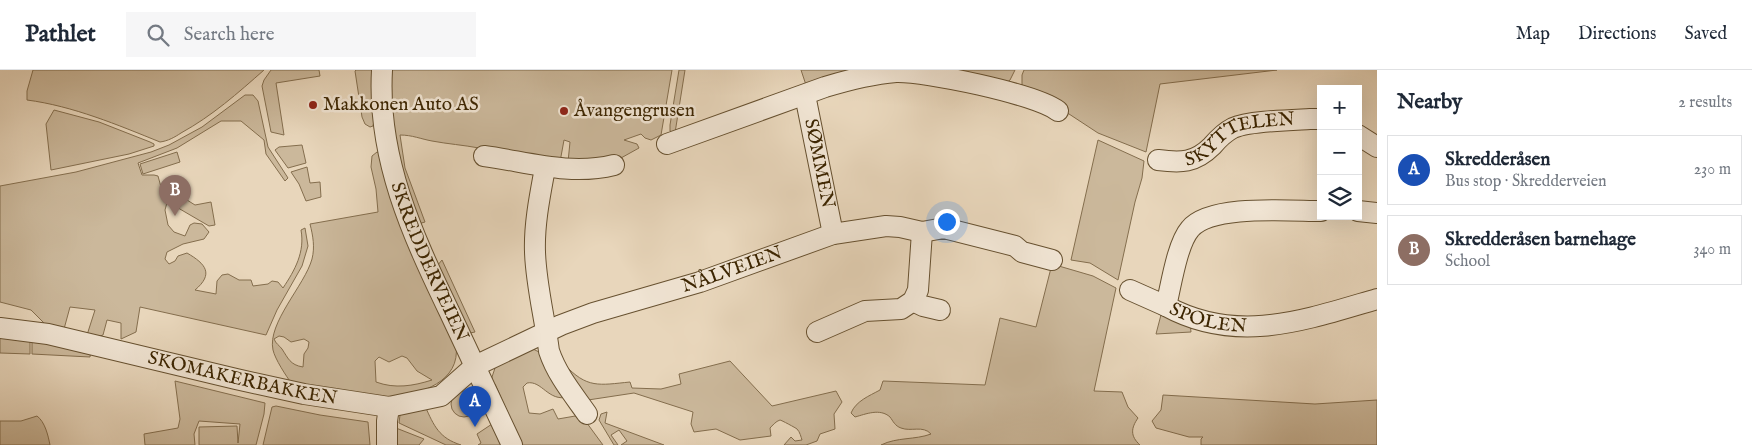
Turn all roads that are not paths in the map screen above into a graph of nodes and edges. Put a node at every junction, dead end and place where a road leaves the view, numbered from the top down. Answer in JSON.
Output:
{"nodes":[{"id":1,"x":382,"y":70,"type":"edge"},
{"id":2,"x":805,"y":95,"type":"junction"},
{"id":3,"x":1058,"y":111,"type":"dead end"},
{"id":4,"x":1317,"y":119,"type":"edge"},
{"id":5,"x":1362,"y":138,"type":"edge"},
{"id":6,"x":667,"y":144,"type":"dead end"},
{"id":7,"x":1377,"y":147,"type":"edge"},
{"id":8,"x":484,"y":156,"type":"dead end"},
{"id":9,"x":1158,"y":160,"type":"dead end"},
{"id":10,"x":614,"y":165,"type":"dead end"},
{"id":11,"x":545,"y":168,"type":"junction"},
{"id":12,"x":1317,"y":211,"type":"edge"},
{"id":13,"x":1362,"y":211,"type":"edge"},
{"id":14,"x":1377,"y":212,"type":"edge"},
{"id":15,"x":922,"y":232,"type":"junction"},
{"id":16,"x":833,"y":234,"type":"junction"},
{"id":17,"x":1052,"y":260,"type":"dead end"},
{"id":18,"x":1130,"y":290,"type":"dead end"},
{"id":19,"x":1377,"y":299,"type":"edge"},
{"id":20,"x":913,"y":301,"type":"junction"},
{"id":21,"x":1166,"y":306,"type":"junction"},
{"id":22,"x":940,"y":310,"type":"dead end"},
{"id":23,"x":0,"y":328,"type":"edge"},
{"id":24,"x":546,"y":332,"type":"junction"},
{"id":25,"x":817,"y":332,"type":"dead end"},
{"id":26,"x":475,"y":366,"type":"junction"},
{"id":27,"x":389,"y":407,"type":"junction"},
{"id":28,"x":587,"y":414,"type":"dead end"},
{"id":29,"x":387,"y":445,"type":"edge"},
{"id":30,"x":512,"y":445,"type":"edge"}],
"edges":[{"from":1,"to":26,"type":"street","name":"SKREDDERVEIEN"},
{"from":2,"to":3,"type":"street","name":"SØMMEN"},
{"from":2,"to":6,"type":"street","name":"SØMMEN"},
{"from":2,"to":16,"type":"street","name":"SØMMEN"},
{"from":4,"to":9,"type":"street","name":"SKYTTELEN"},
{"from":5,"to":7,"type":"street"},
{"from":8,"to":11,"type":"street"},
{"from":10,"to":11,"type":"street"},
{"from":11,"to":24,"type":"street"},
{"from":12,"to":21,"type":"street","name":"SPOLEN"},
{"from":13,"to":14,"type":"street"},
{"from":15,"to":16,"type":"street","name":"NÅLVEIEN"},
{"from":15,"to":17,"type":"street","name":"NÅLVEIEN"},
{"from":15,"to":20,"type":"street"},
{"from":16,"to":24,"type":"street","name":"NÅLVEIEN"},
{"from":18,"to":21,"type":"street"},
{"from":19,"to":21,"type":"street","name":"SPOLEN"},
{"from":20,"to":22,"type":"street"},
{"from":20,"to":25,"type":"street"},
{"from":23,"to":27,"type":"street","name":"SKOMAKERBAKKEN"},
{"from":24,"to":26,"type":"street","name":"NÅLVEIEN"},
{"from":24,"to":28,"type":"street"},
{"from":26,"to":27,"type":"street","name":"SKOMAKERBAKKEN"},
{"from":26,"to":30,"type":"street","name":"SKREDDERVEIEN"},
{"from":27,"to":29,"type":"street"}]}
